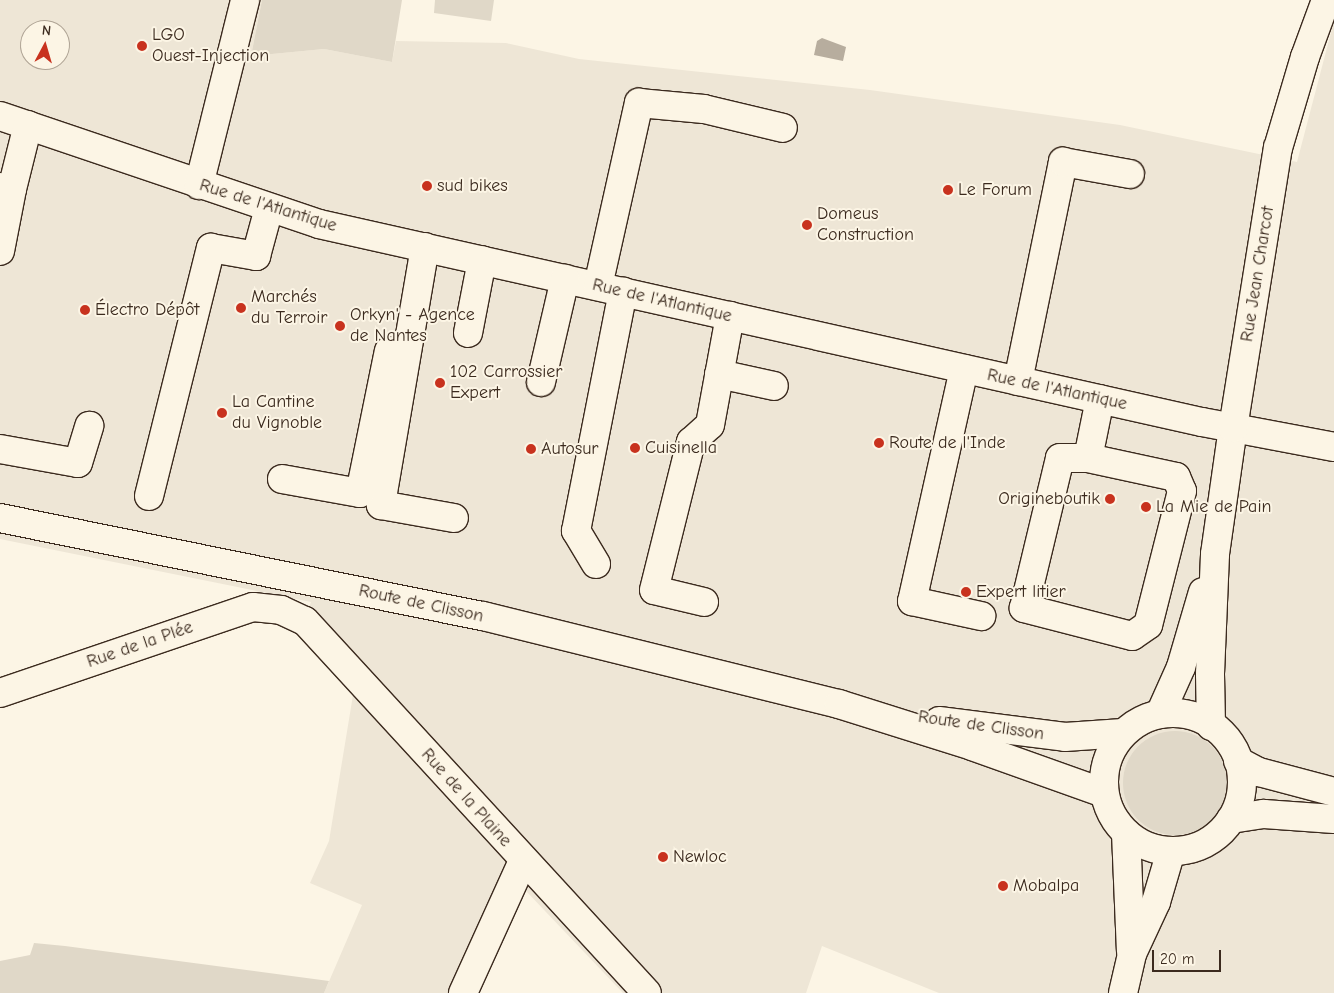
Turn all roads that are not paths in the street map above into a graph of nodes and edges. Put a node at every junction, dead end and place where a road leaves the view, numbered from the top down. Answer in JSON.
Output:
{"nodes":[{"id":1,"x":246,"y":0,"type":"edge"},
{"id":2,"x":1326,"y":0,"type":"edge"},
{"id":3,"x":0,"y":116,"type":"edge"},
{"id":4,"x":28,"y":126,"type":"junction"},
{"id":5,"x":784,"y":128,"type":"dead end"},
{"id":6,"x":1130,"y":174,"type":"dead end"},
{"id":7,"x":199,"y":185,"type":"junction"},
{"id":8,"x":6,"y":188,"type":"edge"},
{"id":9,"x":269,"y":208,"type":"junction"},
{"id":10,"x":417,"y":246,"type":"junction"},
{"id":11,"x":0,"y":251,"type":"edge"},
{"id":12,"x":482,"y":260,"type":"junction"},
{"id":13,"x":565,"y":279,"type":"junction"},
{"id":14,"x":610,"y":289,"type":"junction"},
{"id":15,"x":730,"y":316,"type":"junction"},
{"id":16,"x":468,"y":333,"type":"dead end"},
{"id":17,"x":964,"y":369,"type":"junction"},
{"id":18,"x":719,"y":374,"type":"junction"},
{"id":19,"x":1018,"y":381,"type":"junction"},
{"id":20,"x":540,"y":382,"type":"dead end"},
{"id":21,"x":774,"y":386,"type":"dead end"},
{"id":22,"x":1100,"y":399,"type":"junction"},
{"id":23,"x":89,"y":426,"type":"dead end"},
{"id":24,"x":1233,"y":428,"type":"junction"},
{"id":25,"x":0,"y":448,"type":"edge"},
{"id":26,"x":1334,"y":448,"type":"edge"},
{"id":27,"x":1088,"y":458,"type":"junction"},
{"id":28,"x":282,"y":479,"type":"dead end"},
{"id":29,"x":149,"y":496,"type":"dead end"},
{"id":30,"x":1180,"y":498,"type":"junction"},
{"id":31,"x":1222,"y":508,"type":"junction"},
{"id":32,"x":0,"y":518,"type":"edge"},
{"id":33,"x":454,"y":518,"type":"dead end"},
{"id":34,"x":1214,"y":554,"type":"junction"},
{"id":35,"x":596,"y":564,"type":"dead end"},
{"id":36,"x":704,"y":602,"type":"dead end"},
{"id":37,"x":281,"y":610,"type":"joint"},
{"id":38,"x":981,"y":616,"type":"dead end"},
{"id":39,"x":0,"y":693,"type":"edge"},
{"id":40,"x":839,"y":704,"type":"junction"},
{"id":41,"x":1160,"y":714,"type":"junction"},
{"id":42,"x":1211,"y":726,"type":"junction"},
{"id":43,"x":1123,"y":733,"type":"junction"},
{"id":44,"x":1238,"y":762,"type":"junction"},
{"id":45,"x":1334,"y":792,"type":"edge"},
{"id":46,"x":1104,"y":793,"type":"junction"},
{"id":47,"x":1231,"y":819,"type":"junction"},
{"id":48,"x":1334,"y":819,"type":"edge"},
{"id":49,"x":1126,"y":833,"type":"junction"},
{"id":50,"x":1171,"y":851,"type":"junction"},
{"id":51,"x":523,"y":861,"type":"junction"},
{"id":52,"x":1132,"y":954,"type":"junction"},
{"id":53,"x":463,"y":993,"type":"edge"},
{"id":54,"x":647,"y":993,"type":"edge"},
{"id":55,"x":1123,"y":993,"type":"edge"}],
"edges":[{"from":1,"to":7,"type":"street"},
{"from":2,"to":24,"type":"street","name":"Rue Jean Charcot"},
{"from":3,"to":4,"type":"street","name":"Rue de l'Atlantique"},
{"from":4,"to":7,"type":"street","name":"Rue de l'Atlantique"},
{"from":4,"to":8,"type":"street"},
{"from":5,"to":14,"type":"street"},
{"from":6,"to":19,"type":"street"},
{"from":7,"to":9,"type":"street","name":"Rue de l'Atlantique"},
{"from":8,"to":11,"type":"street"},
{"from":9,"to":10,"type":"street","name":"Rue de l'Atlantique"},
{"from":9,"to":29,"type":"street"},
{"from":10,"to":12,"type":"street","name":"Rue de l'Atlantique"},
{"from":10,"to":28,"type":"street"},
{"from":10,"to":33,"type":"street"},
{"from":12,"to":13,"type":"street","name":"Rue de l'Atlantique"},
{"from":12,"to":16,"type":"street"},
{"from":13,"to":14,"type":"street","name":"Rue de l'Atlantique"},
{"from":13,"to":20,"type":"street"},
{"from":14,"to":15,"type":"street","name":"Rue de l'Atlantique"},
{"from":14,"to":35,"type":"street"},
{"from":15,"to":17,"type":"street","name":"Rue de l'Atlantique"},
{"from":15,"to":18,"type":"street"},
{"from":17,"to":19,"type":"street","name":"Rue de l'Atlantique"},
{"from":17,"to":38,"type":"street"},
{"from":18,"to":21,"type":"street"},
{"from":18,"to":36,"type":"street"},
{"from":19,"to":22,"type":"street","name":"Rue de l'Atlantique"},
{"from":22,"to":24,"type":"street","name":"Rue de l'Atlantique"},
{"from":22,"to":27,"type":"street"},
{"from":23,"to":25,"type":"street"},
{"from":24,"to":26,"type":"street","name":"Rue de l'Atlantique"},
{"from":24,"to":31,"type":"street","name":"Rue Jean Charcot"},
{"from":27,"to":30,"type":"street"},
{"from":27,"to":30,"type":"street"},
{"from":30,"to":31,"type":"street"},
{"from":31,"to":34,"type":"street","name":"Rue Jean Charcot"},
{"from":32,"to":40,"type":"street","name":"Route de Clisson"},
{"from":34,"to":41,"type":"street","name":"Rue Jean Charcot"},
{"from":34,"to":42,"type":"street","name":"Rue Jean Charcot"},
{"from":37,"to":39,"type":"street","name":"Rue de la Plée"},
{"from":37,"to":51,"type":"street","name":"Rue de la Plaine"},
{"from":40,"to":43,"type":"street","name":"Route de Clisson"},
{"from":40,"to":46,"type":"street","name":"Route de Clisson"},
{"from":41,"to":42,"type":"street"},
{"from":41,"to":43,"type":"street"},
{"from":42,"to":44,"type":"street"},
{"from":43,"to":46,"type":"street"},
{"from":44,"to":45,"type":"street"},
{"from":44,"to":47,"type":"street"},
{"from":46,"to":49,"type":"street"},
{"from":47,"to":48,"type":"street"},
{"from":47,"to":50,"type":"street"},
{"from":49,"to":50,"type":"street"},
{"from":49,"to":52,"type":"street"},
{"from":50,"to":52,"type":"street"},
{"from":51,"to":53,"type":"street"},
{"from":51,"to":54,"type":"street","name":"Rue de la Plaine"},
{"from":52,"to":55,"type":"street"}]}
